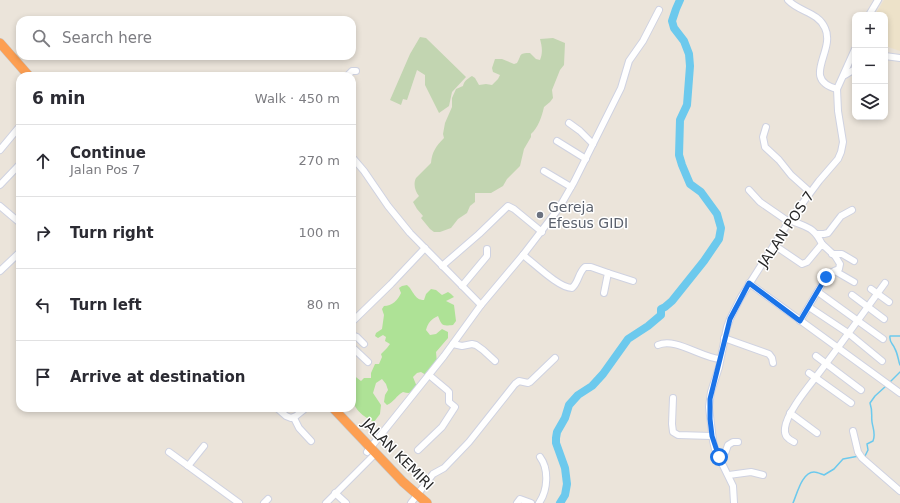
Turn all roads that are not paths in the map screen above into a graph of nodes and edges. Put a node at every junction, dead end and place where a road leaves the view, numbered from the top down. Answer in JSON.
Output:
{"nodes":[{"id":1,"x":788,"y":0,"type":"edge"},
{"id":2,"x":878,"y":0,"type":"edge"},
{"id":3,"x":659,"y":10,"type":"dead end"},
{"id":4,"x":871,"y":12,"type":"edge"},
{"id":5,"x":0,"y":43,"type":"edge"},
{"id":6,"x":0,"y":49,"type":"edge"},
{"id":7,"x":852,"y":55,"type":"edge"},
{"id":8,"x":888,"y":56,"type":"edge"},
{"id":9,"x":900,"y":58,"type":"edge"},
{"id":10,"x":356,"y":71,"type":"dead end"},
{"id":11,"x":852,"y":71,"type":"edge"},
{"id":12,"x":20,"y":72,"type":"edge"},
{"id":13,"x":25,"y":72,"type":"edge"},
{"id":14,"x":349,"y":72,"type":"edge"},
{"id":15,"x":842,"y":77,"type":"junction"},
{"id":16,"x":837,"y":89,"type":"junction"},
{"id":17,"x":569,"y":123,"type":"dead end"},
{"id":18,"x":766,"y":127,"type":"dead end"},
{"id":19,"x":16,"y":131,"type":"edge"},
{"id":20,"x":557,"y":141,"type":"dead end"},
{"id":21,"x":593,"y":144,"type":"junction"},
{"id":22,"x":0,"y":150,"type":"edge"},
{"id":23,"x":586,"y":158,"type":"junction"},
{"id":24,"x":356,"y":162,"type":"edge"},
{"id":25,"x":16,"y":168,"type":"edge"},
{"id":26,"x":544,"y":171,"type":"dead end"},
{"id":27,"x":0,"y":185,"type":"edge"},
{"id":28,"x":571,"y":187,"type":"junction"},
{"id":29,"x":749,"y":190,"type":"dead end"},
{"id":30,"x":810,"y":192,"type":"junction"},
{"id":31,"x":0,"y":206,"type":"edge"},
{"id":32,"x":852,"y":210,"type":"dead end"},
{"id":33,"x":16,"y":220,"type":"edge"},
{"id":34,"x":789,"y":221,"type":"junction"},
{"id":35,"x":542,"y":232,"type":"junction"},
{"id":36,"x":817,"y":234,"type":"junction"},
{"id":37,"x":822,"y":244,"type":"junction"},
{"id":38,"x":774,"y":245,"type":"junction"},
{"id":39,"x":425,"y":248,"type":"junction"},
{"id":40,"x":487,"y":249,"type":"dead end"},
{"id":41,"x":832,"y":254,"type":"junction"},
{"id":42,"x":524,"y":255,"type":"junction"},
{"id":43,"x":16,"y":256,"type":"edge"},
{"id":44,"x":854,"y":261,"type":"dead end"},
{"id":45,"x":442,"y":266,"type":"junction"},
{"id":46,"x":0,"y":271,"type":"edge"},
{"id":47,"x":835,"y":271,"type":"junction"},
{"id":48,"x":608,"y":273,"type":"junction"},
{"id":49,"x":633,"y":281,"type":"dead end"},
{"id":50,"x":854,"y":282,"type":"dead end"},
{"id":51,"x":749,"y":283,"type":"junction"},
{"id":52,"x":884,"y":283,"type":"dead end"},
{"id":53,"x":462,"y":286,"type":"junction"},
{"id":54,"x":871,"y":288,"type":"dead end"},
{"id":55,"x":818,"y":292,"type":"junction"},
{"id":56,"x":604,"y":293,"type":"dead end"},
{"id":57,"x":877,"y":293,"type":"junction"},
{"id":58,"x":852,"y":296,"type":"dead end"},
{"id":59,"x":889,"y":302,"type":"dead end"},
{"id":60,"x":481,"y":305,"type":"junction"},
{"id":61,"x":809,"y":307,"type":"junction"},
{"id":62,"x":867,"y":307,"type":"junction"},
{"id":63,"x":356,"y":318,"type":"edge"},
{"id":64,"x":884,"y":319,"type":"dead end"},
{"id":65,"x":800,"y":321,"type":"junction"},
{"id":66,"x":857,"y":321,"type":"junction"},
{"id":67,"x":848,"y":334,"type":"junction"},
{"id":68,"x":356,"y":337,"type":"edge"},
{"id":69,"x":724,"y":338,"type":"junction"},
{"id":70,"x":883,"y":339,"type":"dead end"},
{"id":71,"x":364,"y":344,"type":"dead end"},
{"id":72,"x":453,"y":344,"type":"junction"},
{"id":73,"x":658,"y":345,"type":"dead end"},
{"id":74,"x":837,"y":348,"type":"junction"},
{"id":75,"x":356,"y":351,"type":"edge"},
{"id":76,"x":816,"y":356,"type":"dead end"},
{"id":77,"x":555,"y":358,"type":"dead end"},
{"id":78,"x":720,"y":359,"type":"junction"},
{"id":79,"x":495,"y":361,"type":"dead end"},
{"id":80,"x":882,"y":361,"type":"dead end"},
{"id":81,"x":368,"y":362,"type":"dead end"},
{"id":82,"x":773,"y":363,"type":"dead end"},
{"id":83,"x":826,"y":364,"type":"junction"},
{"id":84,"x":809,"y":373,"type":"dead end"},
{"id":85,"x":429,"y":375,"type":"junction"},
{"id":86,"x":816,"y":377,"type":"junction"},
{"id":87,"x":861,"y":390,"type":"dead end"},
{"id":88,"x":900,"y":393,"type":"edge"},
{"id":89,"x":673,"y":398,"type":"dead end"},
{"id":90,"x":851,"y":403,"type":"dead end"},
{"id":91,"x":282,"y":412,"type":"edge"},
{"id":92,"x":301,"y":412,"type":"edge"},
{"id":93,"x":331,"y":412,"type":"edge"},
{"id":94,"x":336,"y":412,"type":"edge"},
{"id":95,"x":790,"y":413,"type":"junction"},
{"id":96,"x":294,"y":418,"type":"junction"},
{"id":97,"x":853,"y":431,"type":"dead end"},
{"id":98,"x":817,"y":433,"type":"dead end"},
{"id":99,"x":712,"y":436,"type":"junction"},
{"id":100,"x":311,"y":441,"type":"dead end"},
{"id":101,"x":738,"y":442,"type":"dead end"},
{"id":102,"x":794,"y":442,"type":"dead end"},
{"id":103,"x":204,"y":446,"type":"dead end"},
{"id":104,"x":418,"y":450,"type":"dead end"},
{"id":105,"x":169,"y":452,"type":"dead end"},
{"id":106,"x":370,"y":452,"type":"junction"},
{"id":107,"x":540,"y":456,"type":"dead end"},
{"id":108,"x":722,"y":462,"type":"junction"},
{"id":109,"x":188,"y":466,"type":"junction"},
{"id":110,"x":728,"y":475,"type":"junction"},
{"id":111,"x":763,"y":475,"type":"dead end"},
{"id":112,"x":900,"y":491,"type":"edge"},
{"id":113,"x":335,"y":493,"type":"junction"},
{"id":114,"x":416,"y":500,"type":"edge"},
{"id":115,"x":235,"y":502,"type":"edge"},
{"id":116,"x":326,"y":503,"type":"edge"},
{"id":117,"x":346,"y":503,"type":"edge"},
{"id":118,"x":428,"y":503,"type":"edge"},
{"id":119,"x":517,"y":503,"type":"edge"},
{"id":120,"x":531,"y":503,"type":"edge"},
{"id":121,"x":539,"y":503,"type":"edge"},
{"id":122,"x":734,"y":503,"type":"edge"}],
"edges":[{"from":1,"to":16,"type":"street"},
{"from":2,"to":4,"type":"street"},
{"from":3,"to":21,"type":"street"},
{"from":5,"to":13,"type":"highway"},
{"from":6,"to":12,"type":"highway"},
{"from":7,"to":15,"type":"street","name":"JALAN POS 7"},
{"from":8,"to":9,"type":"street"},
{"from":10,"to":14,"type":"street"},
{"from":11,"to":15,"type":"street"},
{"from":15,"to":16,"type":"street","name":"JALAN POS 7"},
{"from":16,"to":30,"type":"street","name":"JALAN POS 7"},
{"from":17,"to":21,"type":"street"},
{"from":18,"to":30,"type":"street"},
{"from":19,"to":22,"type":"street"},
{"from":20,"to":23,"type":"street"},
{"from":21,"to":23,"type":"street"},
{"from":23,"to":28,"type":"street"},
{"from":24,"to":39,"type":"street"},
{"from":25,"to":27,"type":"street"},
{"from":26,"to":28,"type":"street"},
{"from":28,"to":35,"type":"street"},
{"from":29,"to":34,"type":"street"},
{"from":30,"to":34,"type":"street","name":"JALAN POS 7"},
{"from":31,"to":33,"type":"street"},
{"from":32,"to":36,"type":"street"},
{"from":34,"to":36,"type":"street"},
{"from":34,"to":38,"type":"street","name":"JALAN POS 7"},
{"from":35,"to":42,"type":"street"},
{"from":35,"to":45,"type":"street"},
{"from":36,"to":37,"type":"street"},
{"from":37,"to":38,"type":"street"},
{"from":37,"to":41,"type":"street"},
{"from":38,"to":51,"type":"street","name":"JALAN POS 7"},
{"from":39,"to":45,"type":"street"},
{"from":39,"to":63,"type":"street"},
{"from":40,"to":53,"type":"street"},
{"from":41,"to":44,"type":"street"},
{"from":41,"to":47,"type":"street"},
{"from":42,"to":48,"type":"street"},
{"from":42,"to":60,"type":"street"},
{"from":43,"to":46,"type":"street"},
{"from":45,"to":53,"type":"street"},
{"from":47,"to":50,"type":"street"},
{"from":47,"to":55,"type":"street"},
{"from":48,"to":49,"type":"street"},
{"from":48,"to":56,"type":"street"},
{"from":51,"to":65,"type":"street"},
{"from":51,"to":69,"type":"street","name":"JALAN POS 7"},
{"from":52,"to":57,"type":"street"},
{"from":53,"to":60,"type":"street"},
{"from":54,"to":57,"type":"street"},
{"from":55,"to":61,"type":"street"},
{"from":55,"to":66,"type":"street"},
{"from":57,"to":59,"type":"street"},
{"from":57,"to":62,"type":"street"},
{"from":58,"to":62,"type":"street"},
{"from":60,"to":72,"type":"street"},
{"from":61,"to":65,"type":"street"},
{"from":61,"to":67,"type":"street"},
{"from":62,"to":64,"type":"street"},
{"from":62,"to":66,"type":"street"},
{"from":65,"to":74,"type":"street"},
{"from":66,"to":67,"type":"street"},
{"from":66,"to":70,"type":"street"},
{"from":67,"to":74,"type":"street"},
{"from":67,"to":80,"type":"street"},
{"from":68,"to":71,"type":"street"},
{"from":69,"to":78,"type":"street","name":"JALAN POS 7"},
{"from":69,"to":82,"type":"street"},
{"from":72,"to":79,"type":"street"},
{"from":72,"to":85,"type":"street"},
{"from":73,"to":78,"type":"street"},
{"from":74,"to":83,"type":"street"},
{"from":74,"to":88,"type":"street"},
{"from":75,"to":81,"type":"street"},
{"from":76,"to":83,"type":"street"},
{"from":77,"to":114,"type":"street"},
{"from":78,"to":99,"type":"street","name":"JALAN POS 7"},
{"from":83,"to":86,"type":"street"},
{"from":83,"to":87,"type":"street"},
{"from":84,"to":86,"type":"street"},
{"from":85,"to":104,"type":"street"},
{"from":85,"to":106,"type":"street"},
{"from":86,"to":90,"type":"street"},
{"from":86,"to":95,"type":"street"},
{"from":89,"to":99,"type":"street"},
{"from":91,"to":96,"type":"street"},
{"from":92,"to":96,"type":"street"},
{"from":93,"to":106,"type":"highway","name":"JALAN KEMIRI"},
{"from":94,"to":106,"type":"highway","name":"JALAN KEMIRI"},
{"from":95,"to":98,"type":"street"},
{"from":95,"to":102,"type":"street"},
{"from":96,"to":100,"type":"street"},
{"from":97,"to":112,"type":"street"},
{"from":99,"to":108,"type":"street","name":"JALAN POS 7"},
{"from":101,"to":108,"type":"street"},
{"from":103,"to":109,"type":"street"},
{"from":105,"to":109,"type":"street"},
{"from":106,"to":113,"type":"street"},
{"from":106,"to":114,"type":"highway","name":"JALAN KEMIRI"},
{"from":107,"to":121,"type":"street"},
{"from":108,"to":110,"type":"street","name":"JALAN POS 7"},
{"from":109,"to":115,"type":"street"},
{"from":110,"to":111,"type":"street"},
{"from":110,"to":122,"type":"street","name":"JALAN POS 7"},
{"from":113,"to":116,"type":"street"},
{"from":113,"to":117,"type":"street"},
{"from":114,"to":118,"type":"highway","name":"JALAN KEMIRI"},
{"from":119,"to":120,"type":"street"}]}
